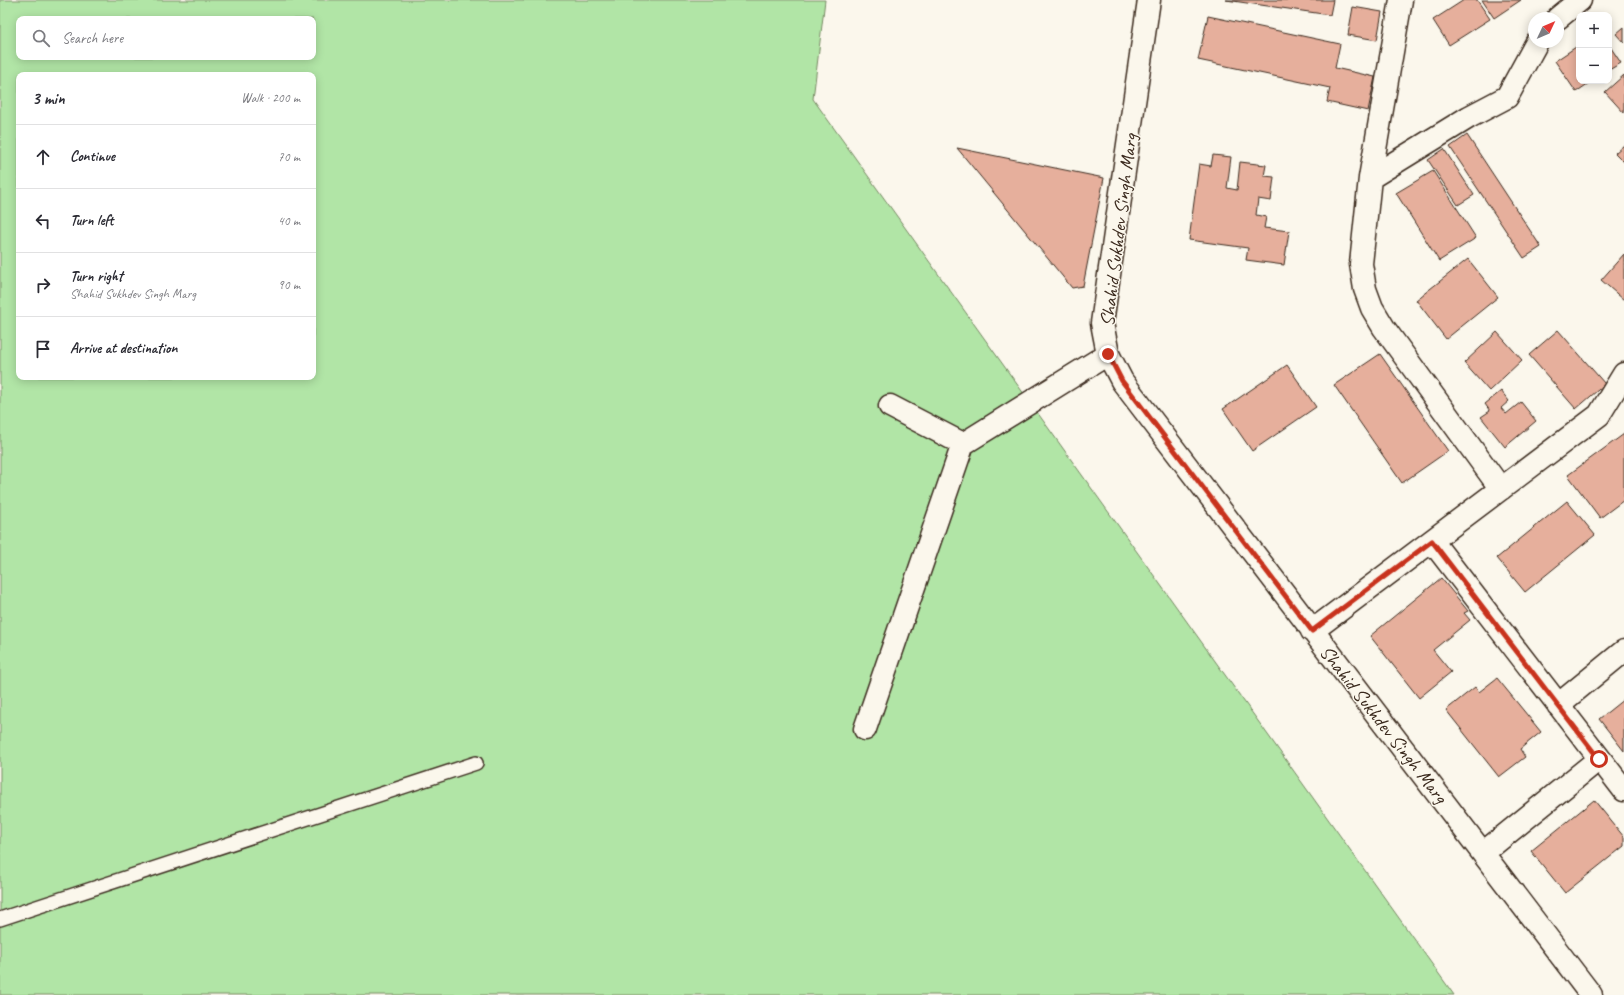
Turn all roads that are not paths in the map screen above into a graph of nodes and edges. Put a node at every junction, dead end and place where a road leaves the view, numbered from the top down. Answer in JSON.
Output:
{"nodes":[{"id":1,"x":1149,"y":0,"type":"edge"},
{"id":2,"x":1400,"y":0,"type":"edge"},
{"id":3,"x":1580,"y":0,"type":"edge"},
{"id":4,"x":1564,"y":13,"type":"edge"},
{"id":5,"x":1534,"y":48,"type":"edge"},
{"id":6,"x":1370,"y":178,"type":"junction"},
{"id":7,"x":1108,"y":354,"type":"junction"},
{"id":8,"x":1624,"y":374,"type":"edge"},
{"id":9,"x":890,"y":406,"type":"dead end"},
{"id":10,"x":963,"y":444,"type":"junction"},
{"id":11,"x":1501,"y":489,"type":"junction"},
{"id":12,"x":1432,"y":541,"type":"junction"},
{"id":13,"x":1312,"y":631,"type":"junction"},
{"id":14,"x":1624,"y":651,"type":"edge"},
{"id":15,"x":1558,"y":705,"type":"junction"},
{"id":16,"x":866,"y":729,"type":"dead end"},
{"id":17,"x":1599,"y":759,"type":"junction"},
{"id":18,"x":476,"y":763,"type":"dead end"},
{"id":19,"x":1624,"y":790,"type":"edge"},
{"id":20,"x":1483,"y":853,"type":"junction"},
{"id":21,"x":0,"y":919,"type":"edge"},
{"id":22,"x":1591,"y":995,"type":"edge"}],
"edges":[{"from":1,"to":7,"type":"street","name":"Shahid Sukhdev Singh Marg"},
{"from":2,"to":6,"type":"street"},
{"from":3,"to":4,"type":"street"},
{"from":5,"to":6,"type":"street"},
{"from":6,"to":11,"type":"street"},
{"from":7,"to":10,"type":"street"},
{"from":7,"to":13,"type":"street","name":"Shahid Sukhdev Singh Marg"},
{"from":8,"to":11,"type":"street"},
{"from":9,"to":10,"type":"street"},
{"from":10,"to":16,"type":"street"},
{"from":11,"to":12,"type":"street"},
{"from":12,"to":13,"type":"street"},
{"from":12,"to":15,"type":"street"},
{"from":13,"to":20,"type":"street","name":"Shahid Sukhdev Singh Marg"},
{"from":14,"to":15,"type":"street"},
{"from":15,"to":17,"type":"street"},
{"from":17,"to":19,"type":"street"},
{"from":17,"to":20,"type":"street"},
{"from":18,"to":21,"type":"lane"},
{"from":20,"to":22,"type":"street","name":"Shahid Sukhdev Singh Marg"}]}
